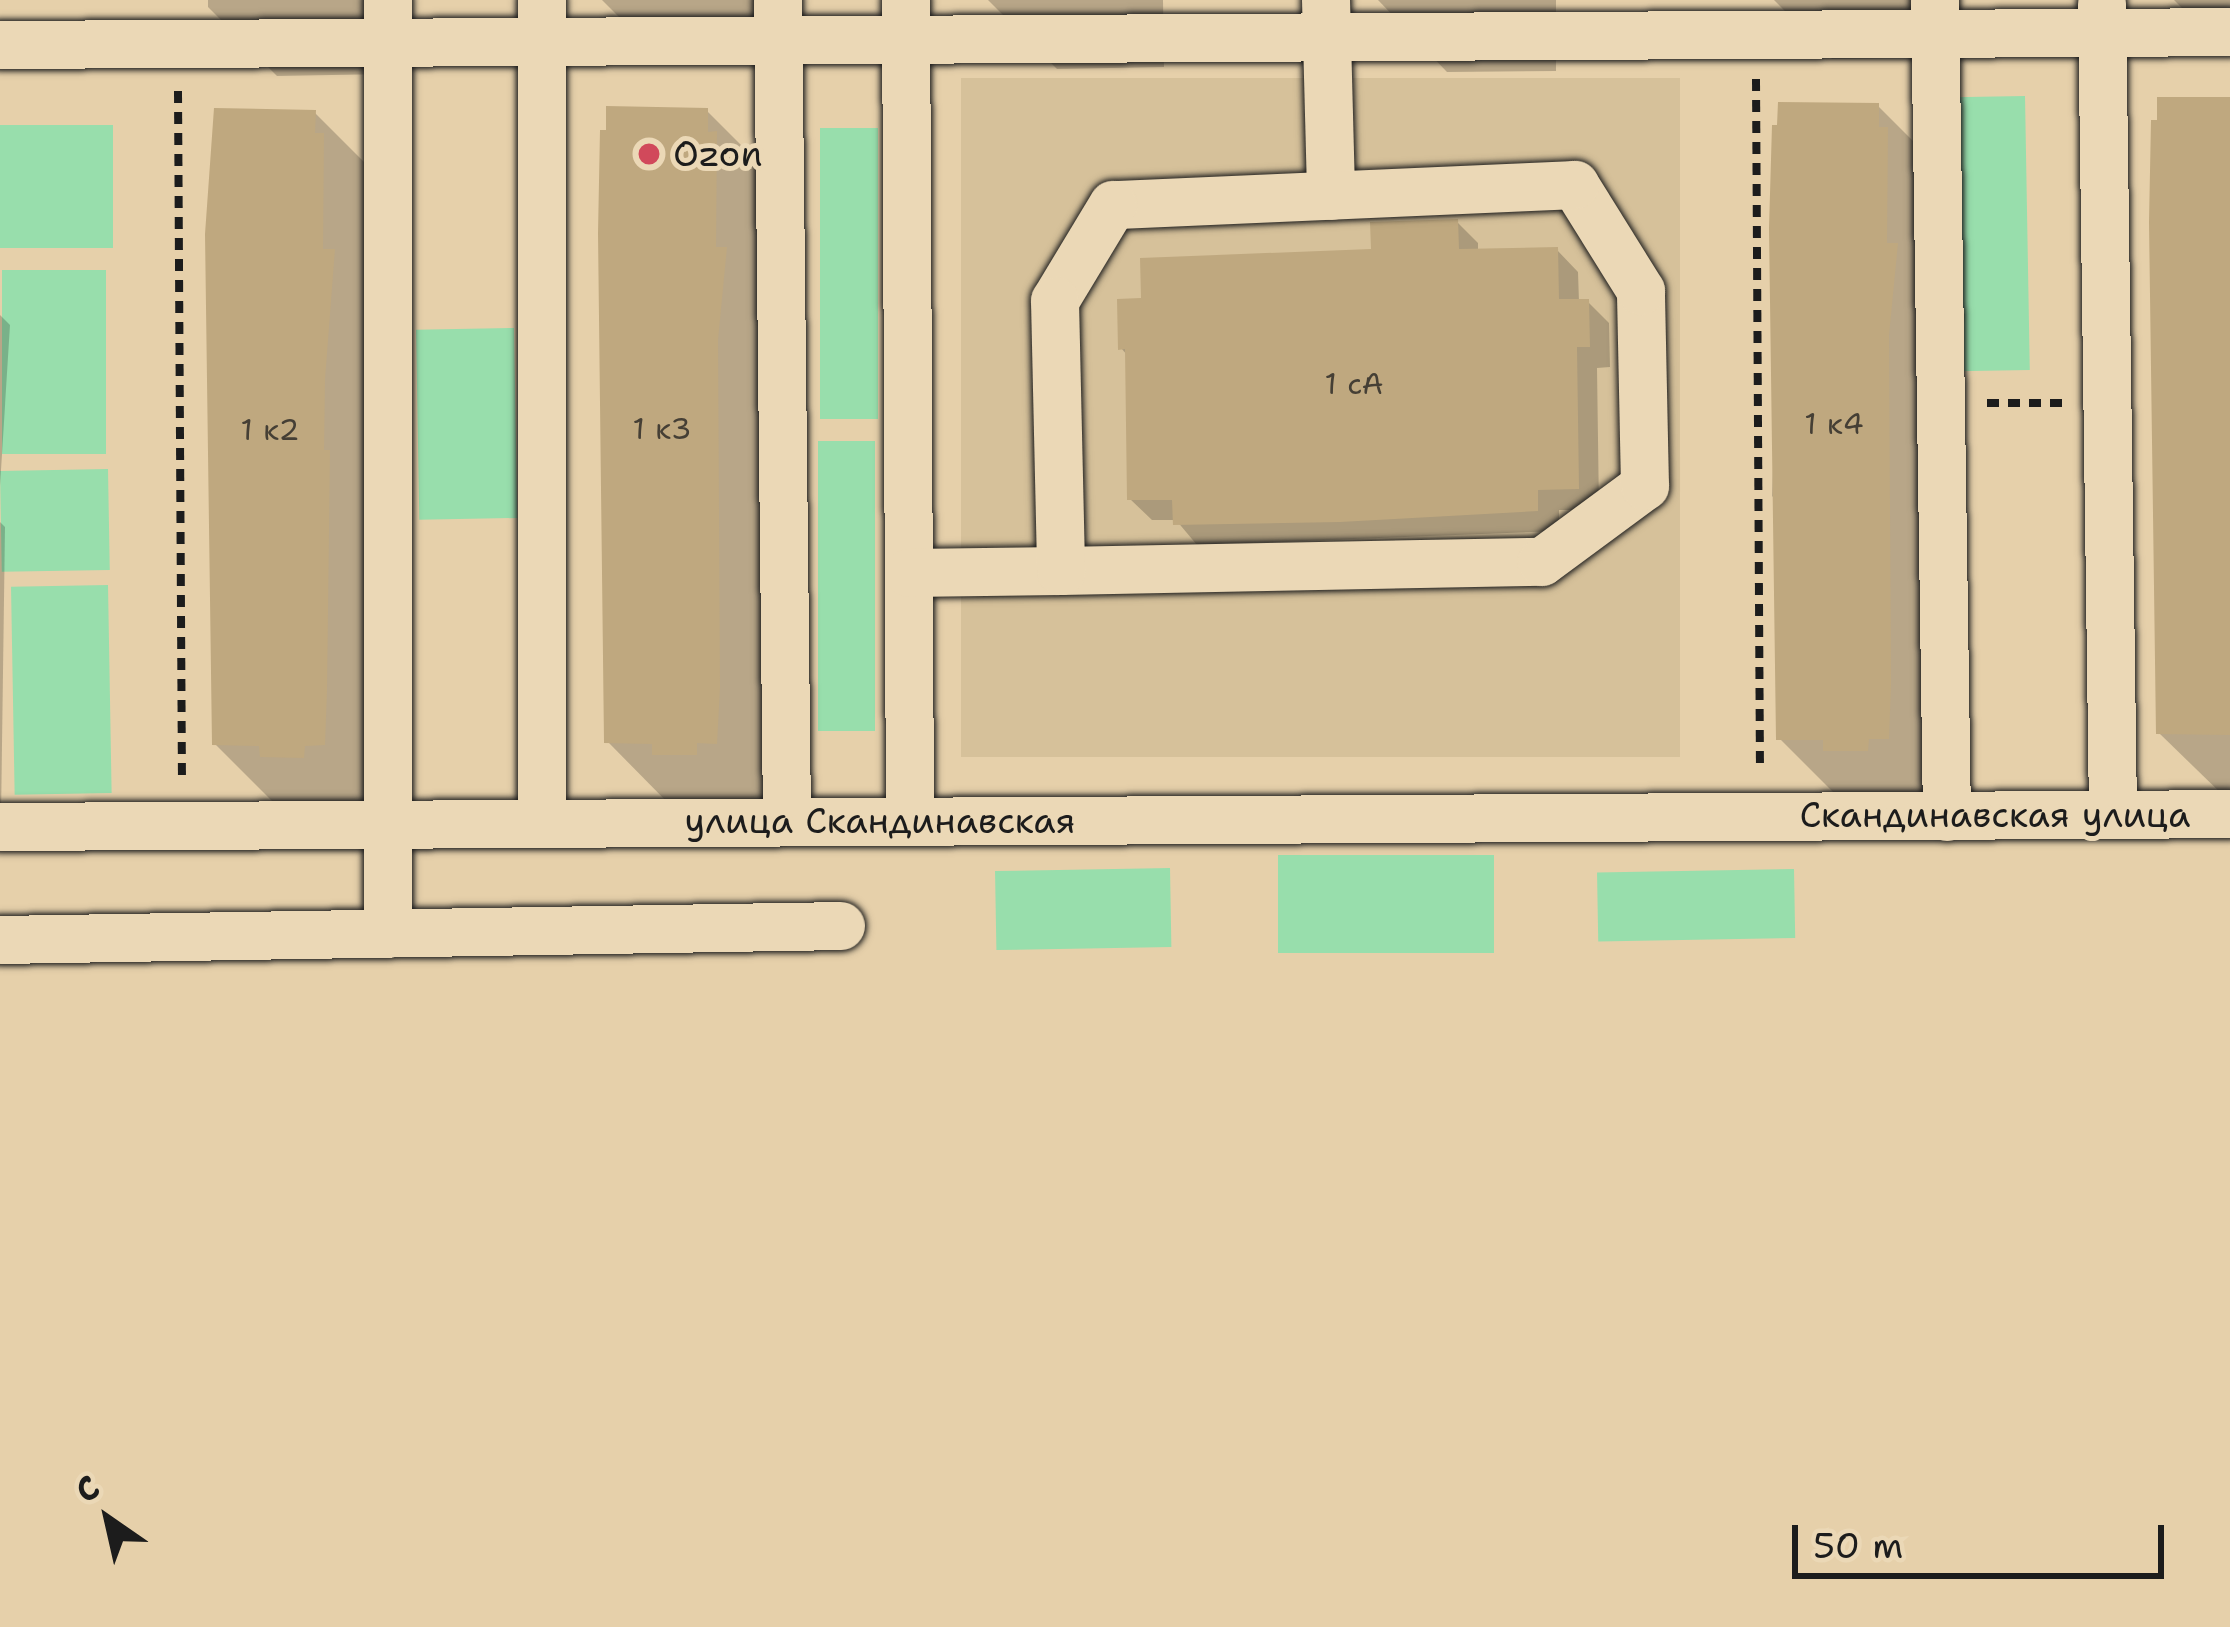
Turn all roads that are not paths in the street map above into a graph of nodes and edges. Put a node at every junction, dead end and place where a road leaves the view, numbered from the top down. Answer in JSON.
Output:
{"nodes":[{"id":1,"x":1935,"y":17,"type":"edge"},
{"id":2,"x":2102,"y":17,"type":"edge"},
{"id":3,"x":1172,"y":19,"type":"edge"},
{"id":4,"x":1326,"y":19,"type":"edge"},
{"id":5,"x":778,"y":20,"type":"edge"},
{"id":6,"x":906,"y":20,"type":"edge"},
{"id":7,"x":388,"y":21,"type":"edge"},
{"id":8,"x":542,"y":21,"type":"edge"},
{"id":9,"x":2230,"y":32,"type":"edge"},
{"id":10,"x":0,"y":45,"type":"edge"},
{"id":11,"x":1331,"y":196,"type":"junction"},
{"id":12,"x":1061,"y":571,"type":"junction"},
{"id":13,"x":908,"y":573,"type":"junction"},
{"id":14,"x":1761,"y":814,"type":"joint"},
{"id":15,"x":2230,"y":814,"type":"edge"},
{"id":16,"x":2113,"y":815,"type":"junction"},
{"id":17,"x":1946,"y":817,"type":"junction"},
{"id":18,"x":910,"y":820,"type":"junction"},
{"id":19,"x":787,"y":821,"type":"junction"},
{"id":20,"x":542,"y":823,"type":"junction"},
{"id":21,"x":387,"y":824,"type":"junction"},
{"id":22,"x":0,"y":826,"type":"edge"},
{"id":23,"x":841,"y":926,"type":"dead end"},
{"id":24,"x":388,"y":934,"type":"junction"},
{"id":25,"x":0,"y":940,"type":"edge"}],
"edges":[{"from":1,"to":2,"type":"street"},
{"from":1,"to":4,"type":"street"},
{"from":1,"to":17,"type":"street"},
{"from":2,"to":9,"type":"street"},
{"from":2,"to":16,"type":"street"},
{"from":3,"to":4,"type":"street"},
{"from":3,"to":6,"type":"street"},
{"from":4,"to":11,"type":"street"},
{"from":5,"to":6,"type":"street"},
{"from":5,"to":8,"type":"street"},
{"from":5,"to":19,"type":"street"},
{"from":6,"to":13,"type":"street"},
{"from":7,"to":8,"type":"street"},
{"from":7,"to":10,"type":"street"},
{"from":7,"to":21,"type":"street"},
{"from":8,"to":20,"type":"street"},
{"from":11,"to":12,"type":"street"},
{"from":11,"to":12,"type":"street"},
{"from":12,"to":13,"type":"street"},
{"from":13,"to":18,"type":"street"},
{"from":14,"to":17,"type":"street","name":"Скандинавская улица"},
{"from":14,"to":18,"type":"street","name":"улица Скандинавская"},
{"from":15,"to":16,"type":"street","name":"Скандинавская улица"},
{"from":16,"to":17,"type":"street","name":"Скандинавская улица"},
{"from":18,"to":19,"type":"street","name":"улица Скандинавская"},
{"from":19,"to":20,"type":"street","name":"улица Скандинавская"},
{"from":20,"to":21,"type":"street","name":"улица Скандинавская"},
{"from":21,"to":22,"type":"street","name":"улица Скандинавская"},
{"from":21,"to":24,"type":"street"},
{"from":23,"to":24,"type":"street"},
{"from":24,"to":25,"type":"street"}]}
